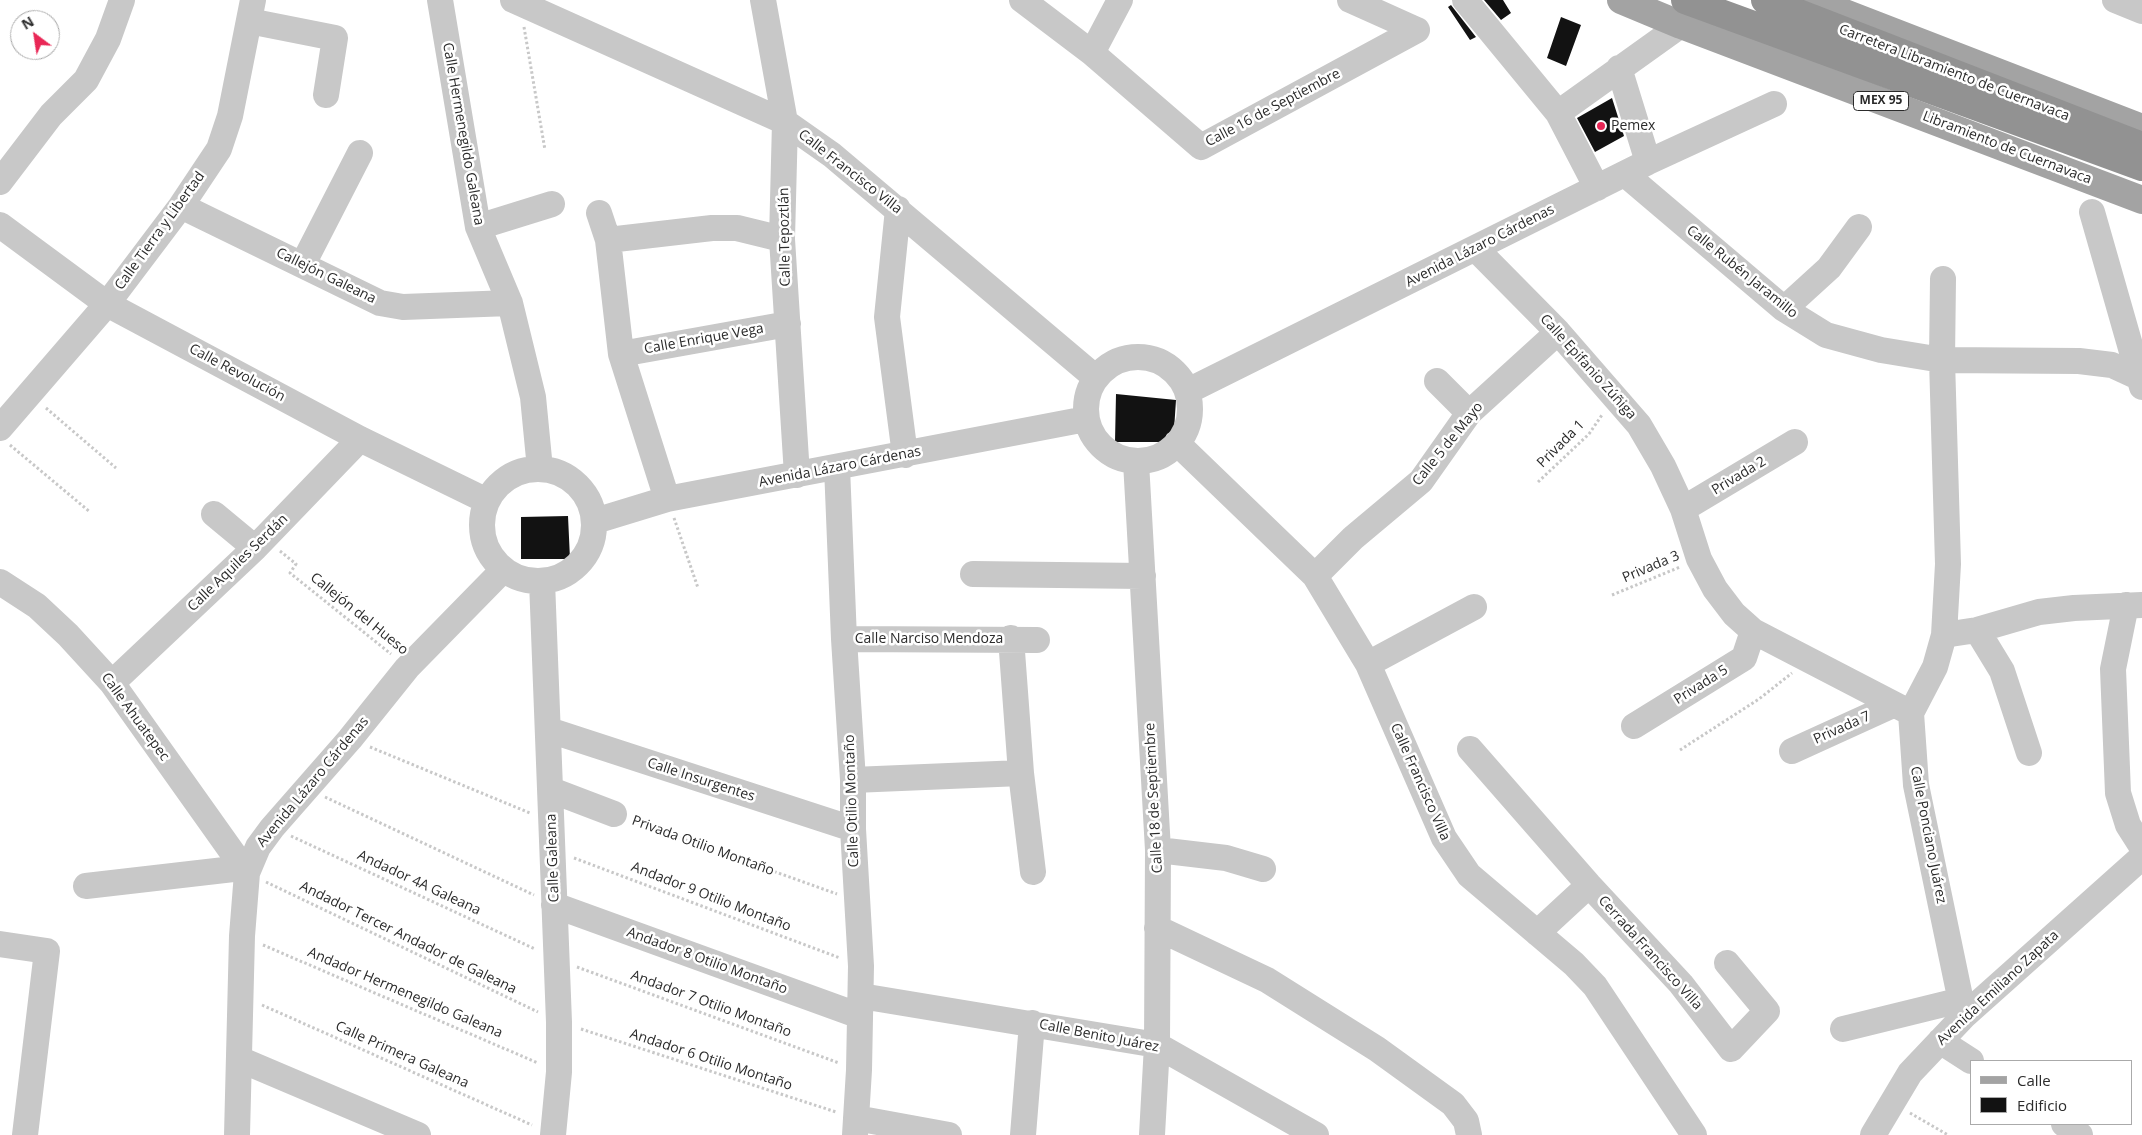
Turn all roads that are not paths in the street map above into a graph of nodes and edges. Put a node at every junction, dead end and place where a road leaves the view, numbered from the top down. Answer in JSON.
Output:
{"nodes":[{"id":1,"x":122,"y":0,"type":"edge"},
{"id":2,"x":440,"y":0,"type":"edge"},
{"id":3,"x":763,"y":0,"type":"edge"},
{"id":4,"x":1022,"y":0,"type":"edge"},
{"id":5,"x":1120,"y":0,"type":"edge"},
{"id":6,"x":1350,"y":0,"type":"edge"},
{"id":7,"x":1465,"y":0,"type":"edge"},
{"id":8,"x":1621,"y":0,"type":"edge"},
{"id":9,"x":1766,"y":0,"type":"edge"},
{"id":10,"x":1811,"y":0,"type":"edge"},
{"id":11,"x":2115,"y":0,"type":"edge"},
{"id":12,"x":517,"y":2,"type":"edge"},
{"id":13,"x":251,"y":11,"type":"edge"},
{"id":14,"x":2142,"y":11,"type":"edge"},
{"id":15,"x":1683,"y":12,"type":"edge"},
{"id":16,"x":1092,"y":53,"type":"junction"},
{"id":17,"x":1619,"y":68,"type":"junction"},
{"id":18,"x":326,"y":95,"type":"dead end"},
{"id":19,"x":1774,"y":104,"type":"dead end"},
{"id":20,"x":1558,"y":113,"type":"junction"},
{"id":21,"x":785,"y":122,"type":"junction"},
{"id":22,"x":2142,"y":128,"type":"edge"},
{"id":23,"x":2142,"y":146,"type":"edge"},
{"id":24,"x":360,"y":152,"type":"dead end"},
{"id":25,"x":1648,"y":162,"type":"junction"},
{"id":26,"x":2142,"y":167,"type":"edge"},
{"id":27,"x":1625,"y":174,"type":"junction"},
{"id":28,"x":0,"y":182,"type":"edge"},
{"id":29,"x":1597,"y":188,"type":"junction"},
{"id":30,"x":2142,"y":200,"type":"edge"},
{"id":31,"x":552,"y":204,"type":"dead end"},
{"id":32,"x":181,"y":206,"type":"junction"},
{"id":33,"x":898,"y":209,"type":"junction"},
{"id":34,"x":2092,"y":212,"type":"dead end"},
{"id":35,"x":599,"y":213,"type":"dead end"},
{"id":36,"x":0,"y":225,"type":"edge"},
{"id":37,"x":478,"y":227,"type":"junction"},
{"id":38,"x":1860,"y":228,"type":"dead end"},
{"id":39,"x":782,"y":239,"type":"junction"},
{"id":40,"x":608,"y":240,"type":"junction"},
{"id":41,"x":1476,"y":249,"type":"junction"},
{"id":42,"x":303,"y":264,"type":"junction"},
{"id":43,"x":1943,"y":279,"type":"dead end"},
{"id":44,"x":510,"y":303,"type":"junction"},
{"id":45,"x":107,"y":304,"type":"junction"},
{"id":46,"x":1784,"y":309,"type":"junction"},
{"id":47,"x":788,"y":324,"type":"junction"},
{"id":48,"x":1558,"y":332,"type":"junction"},
{"id":49,"x":621,"y":354,"type":"junction"},
{"id":50,"x":1942,"y":360,"type":"junction"},
{"id":51,"x":1096,"y":378,"type":"junction"},
{"id":52,"x":1437,"y":381,"type":"dead end"},
{"id":53,"x":2140,"y":382,"type":"edge"},
{"id":54,"x":1188,"y":391,"type":"junction"},
{"id":55,"x":1469,"y":413,"type":"junction"},
{"id":56,"x":1086,"y":419,"type":"junction"},
{"id":57,"x":4,"y":435,"type":"edge"},
{"id":58,"x":360,"y":439,"type":"junction"},
{"id":59,"x":1795,"y":442,"type":"dead end"},
{"id":60,"x":1178,"y":444,"type":"junction"},
{"id":61,"x":905,"y":455,"type":"junction"},
{"id":62,"x":1136,"y":462,"type":"junction"},
{"id":63,"x":837,"y":467,"type":"junction"},
{"id":64,"x":540,"y":468,"type":"junction"},
{"id":65,"x":796,"y":475,"type":"junction"},
{"id":66,"x":667,"y":498,"type":"junction"},
{"id":67,"x":487,"y":501,"type":"junction"},
{"id":68,"x":1684,"y":509,"type":"junction"},
{"id":69,"x":214,"y":514,"type":"dead end"},
{"id":70,"x":595,"y":521,"type":"junction"},
{"id":71,"x":259,"y":543,"type":"junction"},
{"id":72,"x":503,"y":570,"type":"junction"},
{"id":73,"x":972,"y":574,"type":"dead end"},
{"id":74,"x":1142,"y":576,"type":"junction"},
{"id":75,"x":1315,"y":576,"type":"junction"},
{"id":76,"x":542,"y":581,"type":"junction"},
{"id":77,"x":0,"y":582,"type":"edge"},
{"id":78,"x":2134,"y":605,"type":"edge"},
{"id":79,"x":1474,"y":607,"type":"dead end"},
{"id":80,"x":1977,"y":630,"type":"junction"},
{"id":81,"x":1753,"y":631,"type":"junction"},
{"id":82,"x":1944,"y":635,"type":"junction"},
{"id":83,"x":1011,"y":638,"type":"junction"},
{"id":84,"x":844,"y":639,"type":"junction"},
{"id":85,"x":1037,"y":640,"type":"dead end"},
{"id":86,"x":1368,"y":664,"type":"junction"},
{"id":87,"x":112,"y":683,"type":"junction"},
{"id":88,"x":1902,"y":709,"type":"junction"},
{"id":89,"x":1634,"y":726,"type":"dead end"},
{"id":90,"x":549,"y":730,"type":"junction"},
{"id":91,"x":1470,"y":749,"type":"dead end"},
{"id":92,"x":1792,"y":751,"type":"dead end"},
{"id":93,"x":2029,"y":753,"type":"dead end"},
{"id":94,"x":1021,"y":772,"type":"junction"},
{"id":95,"x":853,"y":780,"type":"junction"},
{"id":96,"x":551,"y":790,"type":"junction"},
{"id":97,"x":614,"y":814,"type":"road end"},
{"id":98,"x":853,"y":829,"type":"junction"},
{"id":99,"x":2142,"y":847,"type":"edge"},
{"id":100,"x":1158,"y":850,"type":"junction"},
{"id":101,"x":2142,"y":857,"type":"edge"},
{"id":102,"x":1263,"y":869,"type":"dead end"},
{"id":103,"x":244,"y":871,"type":"junction"},
{"id":104,"x":1033,"y":872,"type":"dead end"},
{"id":105,"x":1589,"y":885,"type":"junction"},
{"id":106,"x":86,"y":886,"type":"dead end"},
{"id":107,"x":554,"y":905,"type":"junction"},
{"id":108,"x":1157,"y":928,"type":"junction"},
{"id":109,"x":1537,"y":933,"type":"junction"},
{"id":110,"x":0,"y":944,"type":"edge"},
{"id":111,"x":1728,"y":962,"type":"dead end"},
{"id":112,"x":860,"y":1006,"type":"junction"},
{"id":113,"x":1962,"y":1008,"type":"junction"},
{"id":114,"x":1032,"y":1023,"type":"junction"},
{"id":115,"x":1843,"y":1029,"type":"dead end"},
{"id":116,"x":1940,"y":1041,"type":"junction"},
{"id":117,"x":1157,"y":1045,"type":"junction"},
{"id":118,"x":239,"y":1060,"type":"junction"},
{"id":119,"x":1970,"y":1060,"type":"edge"},
{"id":120,"x":1280,"y":1125,"type":"edge"},
{"id":121,"x":2065,"y":1125,"type":"edge"},
{"id":122,"x":855,"y":1127,"type":"edge"},
{"id":123,"x":24,"y":1135,"type":"edge"},
{"id":124,"x":237,"y":1135,"type":"edge"},
{"id":125,"x":418,"y":1135,"type":"edge"},
{"id":126,"x":554,"y":1135,"type":"edge"},
{"id":127,"x":950,"y":1135,"type":"edge"},
{"id":128,"x":1023,"y":1135,"type":"edge"},
{"id":129,"x":1152,"y":1135,"type":"edge"},
{"id":130,"x":1316,"y":1135,"type":"edge"},
{"id":131,"x":1470,"y":1135,"type":"edge"},
{"id":132,"x":1694,"y":1135,"type":"edge"},
{"id":133,"x":1873,"y":1135,"type":"edge"},
{"id":134,"x":2080,"y":1135,"type":"edge"}],
"edges":[{"from":1,"to":28,"type":"street"},
{"from":2,"to":37,"type":"street","name":"Calle Hermenegildo Galeana"},
{"from":3,"to":21,"type":"street","name":"Calle Tepoztlán"},
{"from":4,"to":16,"type":"street","name":"Calle 16 de Septiembre"},
{"from":5,"to":16,"type":"street"},
{"from":6,"to":16,"type":"street","name":"Calle 16 de Septiembre"},
{"from":7,"to":20,"type":"street"},
{"from":8,"to":15,"type":"main road","name":"Libramiento de Cuernavaca","number":"MEX 95"},
{"from":9,"to":23,"type":"highway","name":"Carretera Libramiento de Cuernavaca"},
{"from":10,"to":22,"type":"main road"},
{"from":11,"to":14,"type":"street"},
{"from":12,"to":21,"type":"street","name":"Calle Francisco Villa"},
{"from":13,"to":18,"type":"street"},
{"from":13,"to":32,"type":"street","name":"Calle Tierra y Libertad"},
{"from":15,"to":17,"type":"street"},
{"from":15,"to":26,"type":"highway","name":"Carretera Libramiento de Cuernavaca","number":"MEX 95"},
{"from":15,"to":30,"type":"main road","name":"Libramiento de Cuernavaca","number":"MEX 95"},
{"from":17,"to":20,"type":"street"},
{"from":17,"to":25,"type":"street"},
{"from":19,"to":25,"type":"street","name":"Avenida Lázaro Cárdenas"},
{"from":20,"to":29,"type":"street"},
{"from":21,"to":33,"type":"street","name":"Calle Francisco Villa"},
{"from":21,"to":39,"type":"street","name":"Calle Tepoztlán"},
{"from":24,"to":42,"type":"street"},
{"from":25,"to":27,"type":"street","name":"Avenida Lázaro Cárdenas"},
{"from":27,"to":29,"type":"street","name":"Avenida Lázaro Cárdenas"},
{"from":27,"to":46,"type":"street","name":"Calle Rubén Jaramillo"},
{"from":29,"to":41,"type":"street","name":"Avenida Lázaro Cárdenas"},
{"from":31,"to":37,"type":"street"},
{"from":32,"to":42,"type":"street","name":"Callejón Galeana"},
{"from":32,"to":45,"type":"street","name":"Calle Tierra y Libertad"},
{"from":33,"to":51,"type":"street","name":"Calle Francisco Villa"},
{"from":33,"to":61,"type":"street"},
{"from":34,"to":53,"type":"street"},
{"from":35,"to":40,"type":"street"},
{"from":36,"to":45,"type":"street","name":"Calle Revolución"},
{"from":37,"to":44,"type":"street","name":"Calle Hermenegildo Galeana"},
{"from":38,"to":46,"type":"street"},
{"from":39,"to":40,"type":"street"},
{"from":39,"to":47,"type":"street","name":"Calle Tepoztlán"},
{"from":40,"to":49,"type":"street"},
{"from":41,"to":48,"type":"street","name":"Calle Epifanio Zúñiga"},
{"from":41,"to":54,"type":"street","name":"Avenida Lázaro Cárdenas"},
{"from":42,"to":44,"type":"street","name":"Callejón Galeana"},
{"from":43,"to":50,"type":"street"},
{"from":44,"to":64,"type":"street","name":"Calle Hermenegildo Galeana"},
{"from":45,"to":57,"type":"street","name":"Calle Tierra y Libertad"},
{"from":45,"to":58,"type":"street","name":"Calle Revolución"},
{"from":46,"to":50,"type":"street","name":"Calle Rubén Jaramillo"},
{"from":47,"to":49,"type":"street","name":"Calle Enrique Vega"},
{"from":47,"to":65,"type":"street","name":"Calle Tepoztlán"},
{"from":48,"to":55,"type":"street","name":"Calle 5 de Mayo"},
{"from":48,"to":68,"type":"street","name":"Calle Epifanio Zúñiga"},
{"from":49,"to":66,"type":"street"},
{"from":50,"to":53,"type":"street","name":"Calle Rubén Jaramillo"},
{"from":50,"to":82,"type":"street"},
{"from":51,"to":54,"type":"street"},
{"from":51,"to":56,"type":"street"},
{"from":52,"to":55,"type":"street"},
{"from":54,"to":60,"type":"street"},
{"from":55,"to":75,"type":"street","name":"Calle 5 de Mayo"},
{"from":56,"to":61,"type":"street","name":"Avenida Lázaro Cárdenas"},
{"from":56,"to":62,"type":"street"},
{"from":58,"to":67,"type":"street","name":"Calle Revolución"},
{"from":58,"to":71,"type":"street","name":"Calle Aquiles Serdán"},
{"from":59,"to":68,"type":"street","name":"Privada 2"},
{"from":60,"to":62,"type":"street"},
{"from":60,"to":75,"type":"street","name":"Calle Francisco Villa"},
{"from":61,"to":63,"type":"street","name":"Avenida Lázaro Cárdenas"},
{"from":62,"to":74,"type":"street","name":"Calle 18 de Septiembre"},
{"from":63,"to":65,"type":"street","name":"Avenida Lázaro Cárdenas"},
{"from":63,"to":84,"type":"street","name":"Calle Otilio Montaño"},
{"from":64,"to":67,"type":"street"},
{"from":64,"to":70,"type":"street"},
{"from":65,"to":66,"type":"street","name":"Avenida Lázaro Cárdenas"},
{"from":66,"to":70,"type":"street","name":"Avenida Lázaro Cárdenas"},
{"from":67,"to":72,"type":"street"},
{"from":68,"to":81,"type":"street","name":"Calle Epifanio Zúñiga"},
{"from":69,"to":71,"type":"street"},
{"from":70,"to":76,"type":"street"},
{"from":71,"to":87,"type":"street","name":"Calle Aquiles Serdán"},
{"from":72,"to":76,"type":"street"},
{"from":72,"to":103,"type":"street","name":"Avenida Lázaro Cárdenas"},
{"from":73,"to":74,"type":"street"},
{"from":74,"to":100,"type":"street","name":"Calle 18 de Septiembre"},
{"from":75,"to":86,"type":"street","name":"Calle Francisco Villa"},
{"from":76,"to":90,"type":"street","name":"Calle Galeana"},
{"from":77,"to":87,"type":"street","name":"Calle Ahuatepec"},
{"from":78,"to":80,"type":"street"},
{"from":78,"to":99,"type":"street"},
{"from":79,"to":86,"type":"street"},
{"from":80,"to":82,"type":"street"},
{"from":80,"to":93,"type":"street"},
{"from":81,"to":88,"type":"street","name":"Calle Epifanio Zúñiga"},
{"from":81,"to":89,"type":"street","name":"Privada 5"},
{"from":82,"to":88,"type":"street"},
{"from":83,"to":84,"type":"street","name":"Calle Narciso Mendoza"},
{"from":83,"to":85,"type":"street"},
{"from":83,"to":94,"type":"street","name":"Calle Narciso Mendoza"},
{"from":84,"to":95,"type":"street","name":"Calle Otilio Montaño"},
{"from":86,"to":109,"type":"street","name":"Calle Francisco Villa"},
{"from":87,"to":103,"type":"street","name":"Calle Ahuatepec"},
{"from":88,"to":92,"type":"street","name":"Privada 7"},
{"from":88,"to":113,"type":"street","name":"Calle Ponciano Juárez"},
{"from":90,"to":96,"type":"street","name":"Calle Galeana"},
{"from":90,"to":98,"type":"street","name":"Calle Insurgentes"},
{"from":91,"to":105,"type":"street","name":"Cerrada Francisco Villa"},
{"from":94,"to":95,"type":"street"},
{"from":94,"to":104,"type":"street","name":"Calle Narciso Mendoza"},
{"from":95,"to":98,"type":"street","name":"Calle Otilio Montaño"},
{"from":96,"to":97,"type":"street","name":"Privada Otilio Montaño"},
{"from":96,"to":107,"type":"street","name":"Calle Galeana"},
{"from":98,"to":112,"type":"street","name":"Calle Otilio Montaño"},
{"from":100,"to":102,"type":"street"},
{"from":100,"to":108,"type":"street","name":"Calle 18 de Septiembre"},
{"from":101,"to":113,"type":"street","name":"Avenida Emiliano Zapata"},
{"from":103,"to":106,"type":"street"},
{"from":103,"to":118,"type":"street","name":"Avenida Lázaro Cárdenas"},
{"from":105,"to":109,"type":"street","name":"Cerrada Francisco Villa"},
{"from":105,"to":111,"type":"street","name":"Cerrada Francisco Villa"},
{"from":107,"to":112,"type":"street","name":"Andador 8 Otilio Montaño"},
{"from":107,"to":126,"type":"street","name":"Calle Galeana"},
{"from":108,"to":117,"type":"street","name":"Calle 18 de Septiembre"},
{"from":108,"to":131,"type":"street"},
{"from":109,"to":132,"type":"street","name":"Calle Francisco Villa"},
{"from":110,"to":123,"type":"street"},
{"from":112,"to":114,"type":"street","name":"Calle Benito Juárez"},
{"from":112,"to":122,"type":"street","name":"Calle Otilio Montaño"},
{"from":113,"to":115,"type":"street"},
{"from":113,"to":116,"type":"street","name":"Avenida Emiliano Zapata"},
{"from":114,"to":117,"type":"street","name":"Calle Benito Juárez"},
{"from":114,"to":128,"type":"street"},
{"from":116,"to":119,"type":"street"},
{"from":116,"to":133,"type":"street","name":"Avenida Emiliano Zapata"},
{"from":117,"to":120,"type":"street","name":"Calle Benito Juárez"},
{"from":117,"to":129,"type":"street","name":"Calle 18 de Septiembre"},
{"from":118,"to":124,"type":"street","name":"Avenida Lázaro Cárdenas"},
{"from":118,"to":125,"type":"street"},
{"from":120,"to":130,"type":"street","name":"Calle Benito Juárez"},
{"from":121,"to":134,"type":"street"},
{"from":122,"to":127,"type":"street"}]}
